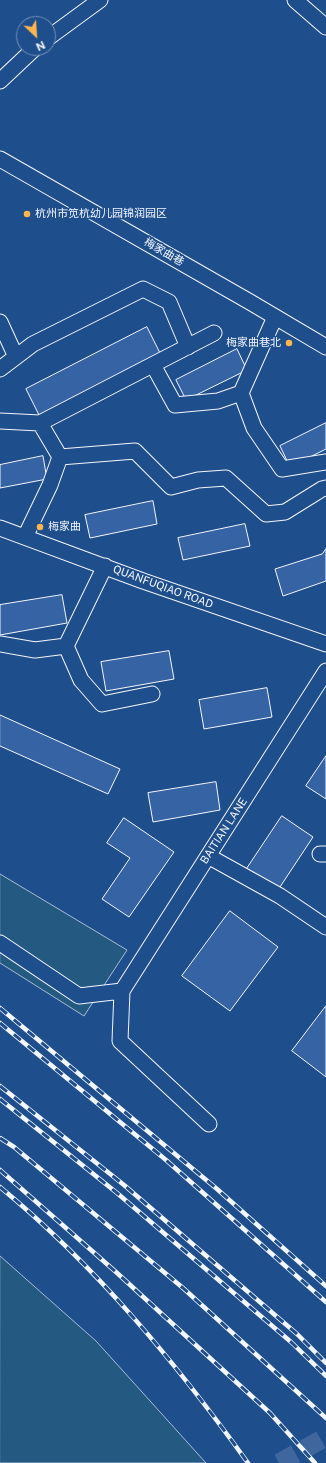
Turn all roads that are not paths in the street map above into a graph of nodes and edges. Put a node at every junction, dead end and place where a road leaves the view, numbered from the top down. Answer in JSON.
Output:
{"nodes":[{"id":1,"x":100,"y":0,"type":"edge"},
{"id":2,"x":295,"y":0,"type":"edge"},
{"id":3,"x":326,"y":27,"type":"edge"},
{"id":4,"x":56,"y":32,"type":"edge"},
{"id":5,"x":27,"y":56,"type":"edge"},
{"id":6,"x":0,"y":81,"type":"edge"},
{"id":7,"x":0,"y":159,"type":"edge"},
{"id":8,"x":275,"y":317,"type":"junction"},
{"id":9,"x":0,"y":322,"type":"edge"},
{"id":10,"x":214,"y":333,"type":"dead end"},
{"id":11,"x":188,"y":347,"type":"junction"},
{"id":12,"x":326,"y":347,"type":"edge"},
{"id":13,"x":16,"y":357,"type":"junction"},
{"id":14,"x":153,"y":365,"type":"junction"},
{"id":15,"x":0,"y":369,"type":"edge"},
{"id":16,"x":241,"y":393,"type":"junction"},
{"id":17,"x":0,"y":421,"type":"edge"},
{"id":18,"x":40,"y":423,"type":"junction"},
{"id":19,"x":60,"y":457,"type":"junction"},
{"id":20,"x":326,"y":462,"type":"edge"},
{"id":21,"x":326,"y":488,"type":"edge"},
{"id":22,"x":0,"y":528,"type":"edge"},
{"id":23,"x":25,"y":537,"type":"junction"},
{"id":24,"x":105,"y":566,"type":"junction"},
{"id":25,"x":0,"y":644,"type":"edge"},
{"id":26,"x":326,"y":644,"type":"edge"},
{"id":27,"x":66,"y":646,"type":"junction"},
{"id":28,"x":326,"y":671,"type":"edge"},
{"id":29,"x":152,"y":694,"type":"dead end"},
{"id":30,"x":208,"y":856,"type":"junction"},
{"id":31,"x":326,"y":927,"type":"edge"},
{"id":32,"x":0,"y":943,"type":"edge"},
{"id":33,"x":122,"y":991,"type":"junction"},
{"id":34,"x":209,"y":1124,"type":"dead end"}],
"edges":[{"from":1,"to":4,"type":"street"},
{"from":2,"to":3,"type":"street"},
{"from":5,"to":6,"type":"street"},
{"from":7,"to":8,"type":"street","name":"梅家曲巷"},
{"from":8,"to":12,"type":"street","name":"梅家曲巷"},
{"from":8,"to":16,"type":"street"},
{"from":9,"to":13,"type":"street"},
{"from":10,"to":11,"type":"street"},
{"from":11,"to":13,"type":"street"},
{"from":11,"to":14,"type":"street"},
{"from":13,"to":15,"type":"street"},
{"from":14,"to":16,"type":"street"},
{"from":14,"to":18,"type":"street"},
{"from":16,"to":20,"type":"street"},
{"from":17,"to":18,"type":"street"},
{"from":18,"to":19,"type":"street"},
{"from":19,"to":21,"type":"street"},
{"from":19,"to":23,"type":"street"},
{"from":22,"to":23,"type":"street","name":"QUANFUQIAO ROAD"},
{"from":23,"to":24,"type":"street","name":"QUANFUQIAO ROAD"},
{"from":24,"to":26,"type":"street","name":"QUANFUQIAO ROAD"},
{"from":24,"to":27,"type":"street"},
{"from":25,"to":27,"type":"street"},
{"from":27,"to":29,"type":"street"},
{"from":28,"to":30,"type":"street","name":"BAITIAN LANE"},
{"from":30,"to":31,"type":"street"},
{"from":30,"to":33,"type":"street","name":"BAITIAN LANE"},
{"from":32,"to":33,"type":"street"},
{"from":33,"to":34,"type":"street"}]}
